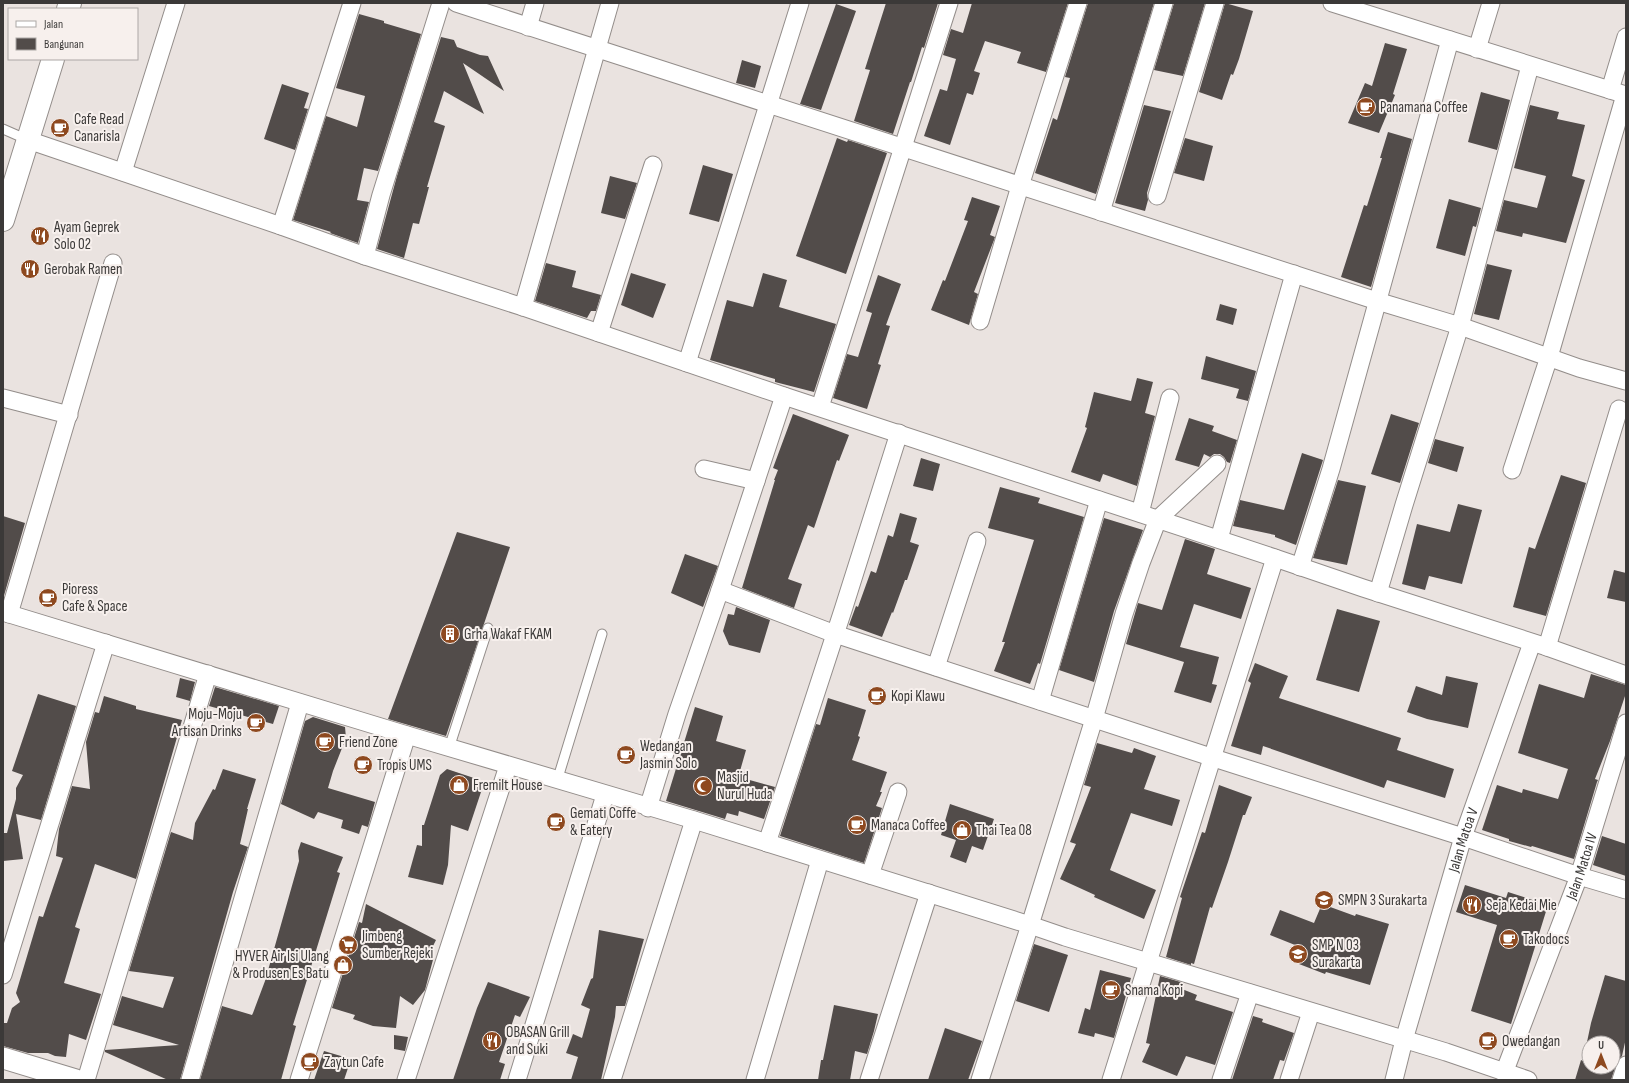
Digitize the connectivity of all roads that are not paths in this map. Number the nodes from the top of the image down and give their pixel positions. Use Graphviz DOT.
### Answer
graph roads {
  1 [pos="176,3"];
  2 [pos="352,3"];
  3 [pos="441,3"];
  4 [pos="456,3"];
  5 [pos="535,3"];
  6 [pos="610,3"];
  7 [pos="800,3"];
  8 [pos="949,3"];
  9 [pos="1078,3"];
  10 [pos="1164,3"];
  11 [pos="1214,3"];
  12 [pos="1332,3"];
  13 [pos="1491,3"];
  14 [pos="528,27"];
  15 [pos="1626,36"];
  16 [pos="1450,40"];
  17 [pos="596,48"];
  18 [pos="1477,49"];
  19 [pos="53,60"];
  20 [pos="1530,66"];
  21 [pos="1620,93"];
  22 [pos="768,104"];
  23 [pos="3,129"];
  24 [pos="28,140"];
  25 [pos="902,147"];
  26 [pos="653,165"];
  27 [pos="123,172"];
  28 [pos="1020,186"];
  29 [pos="1157,196"];
  30 [pos="5,208"];
  31 [pos="1101,212"];
  32 [pos="281,226"];
  33 [pos="365,256"];
  34 [pos="114,263"];
  35 [pos="1294,274"];
  36 [pos="1377,301"];
  37 [pos="524,307"];
  38 [pos="980,321"];
  39 [pos="1460,326"];
  40 [pos="599,333"];
  41 [pos="1549,357"];
  42 [pos="687,363"];
  43 [pos="1626,382"];
  44 [pos="784,396"];
  45 [pos="3,398"];
  46 [pos="1170,398"];
  47 [pos="820,407"];
  48 [pos="1619,409"];
  49 [pos="69,415"];
  50 [pos="899,434"];
  51 [pos="1217,464"];
  52 [pos="704,469"];
  53 [pos="1512,470"];
  54 [pos="756,481"];
  55 [pos="1100,500"];
  56 [pos="1140,513"];
  57 [pos="1158,519"];
  58 [pos="1219,539"];
  59 [pos="977,542"];
  60 [pos="1275,558"];
  61 [pos="1300,567"];
  62 [pos="720,590"];
  63 [pos="1378,593"];
  64 [pos="6,613"];
  65 [pos="488,628"];
  66 [pos="602,634"];
  67 [pos="835,634"];
  68 [pos="106,643"];
  69 [pos="1539,645"];
  70 [pos="936,667"];
  71 [pos="208,674"];
  72 [pos="1626,675"];
  73 [pos="1040,701"];
  74 [pos="300,703"];
  75 [pos="1094,718"];
  76 [pos="1626,723"];
  77 [pos="406,735"];
  78 [pos="449,748"];
  79 [pos="1212,757"];
  80 [pos="508,766"];
  81 [pos="557,780"];
  82 [pos="898,792"];
  83 [pos="605,795"];
  84 [pos="648,808"];
  85 [pos="694,820"];
  86 [pos="1463,837"];
  87 [pos="767,843"];
  88 [pos="820,860"];
  89 [pos="870,875"];
  90 [pos="1579,876"];
  91 [pos="1626,890"];
  92 [pos="929,893"];
  93 [pos="1030,925"];
  94 [pos="1149,962"];
  95 [pos="3,975"];
  96 [pos="1250,993"];
  97 [pos="1311,1012"];
  98 [pos="1404,1040"];
  99 [pos="3,1058"];
  100 [pos="1626,1065"];
  101 [pos="1504,1073"];
  102 [pos="76,1080"];
  103 [pos="86,1080"];
  104 [pos="190,1080"];
  105 [pos="299,1080"];
  106 [pos="406,1080"];
  107 [pos="517,1080"];
  108 [pos="612,1080"];
  109 [pos="755,1080"];
  110 [pos="869,1080"];
  111 [pos="980,1080"];
  112 [pos="1111,1080"];
  113 [pos="1221,1080"];
  114 [pos="1289,1080"];
  115 [pos="1394,1080"];
  116 [pos="1528,1080"];
  117 [pos="1621,1080"];
  1 -- 27 [label="street"];
  2 -- 32 [label="street"];
  3 -- 33 [label="street"];
  4 -- 14 [label="street"];
  5 -- 14 [label="street"];
  6 -- 17 [label="street"];
  7 -- 22 [label="street"];
  8 -- 25 [label="street"];
  9 -- 28 [label="street"];
  10 -- 31 [label="street"];
  11 -- 29 [label="street"];
  12 -- 16 [label="street"];
  13 -- 18 [label="street"];
  14 -- 17 [label="street"];
  15 -- 21 [label="street"];
  16 -- 18 [label="street"];
  16 -- 36 [label="street"];
  17 -- 22 [label="street"];
  17 -- 37 [label="street"];
  18 -- 20 [label="street"];
  19 -- 24 [label="main road"];
  20 -- 21 [label="street"];
  20 -- 39 [label="street"];
  21 -- 41 [label="street"];
  22 -- 25 [label="street"];
  22 -- 42 [label="street"];
  23 -- 24 [label="lane"];
  24 -- 27 [label="street"];
  24 -- 30 [label="main road"];
  25 -- 28 [label="street"];
  25 -- 47 [label="street"];
  26 -- 40 [label="street"];
  27 -- 32 [label="street"];
  28 -- 31 [label="street"];
  28 -- 38 [label="street"];
  31 -- 35 [label="street"];
  32 -- 33 [label="street"];
  33 -- 37 [label="street"];
  34 -- 49 [label="street"];
  35 -- 36 [label="street"];
  35 -- 58 [label="street"];
  36 -- 39 [label="street"];
  36 -- 61 [label="street"];
  37 -- 40 [label="street"];
  39 -- 41 [label="street"];
  39 -- 63 [label="street"];
  40 -- 42 [label="street"];
  41 -- 43 [label="street"];
  41 -- 53 [label="street"];
  42 -- 44 [label="street"];
  44 -- 47 [label="street"];
  44 -- 54 [label="street"];
  45 -- 49 [label="street"];
  46 -- 56 [label="street"];
  47 -- 50 [label="street"];
  48 -- 69 [label="street, Jalan Matoa V"];
  49 -- 64 [label="street"];
  50 -- 55 [label="street"];
  50 -- 67 [label="street"];
  51 -- 57 [label="street"];
  52 -- 54 [label="street"];
  54 -- 62 [label="street"];
  55 -- 56 [label="street"];
  55 -- 73 [label="street"];
  56 -- 57 [label="street"];
  57 -- 58 [label="street"];
  57 -- 75 [label="street"];
  58 -- 60 [label="street"];
  59 -- 70 [label="street"];
  60 -- 61 [label="street"];
  60 -- 79 [label="street"];
  61 -- 63 [label="street"];
  62 -- 67 [label="street"];
  62 -- 84 [label="street"];
  63 -- 69 [label="street"];
  64 -- 68 [label="street"];
  65 -- 78 [label="lane"];
  66 -- 81 [label="lane"];
  67 -- 70 [label="street"];
  67 -- 87 [label="street"];
  68 -- 71 [label="street"];
  68 -- 95 [label="street"];
  69 -- 72 [label="street"];
  69 -- 86 [label="street, Jalan Matoa V"];
  70 -- 73 [label="street"];
  71 -- 74 [label="street"];
  71 -- 103 [label="street"];
  73 -- 75 [label="street"];
  74 -- 77 [label="street"];
  74 -- 104 [label="street"];
  75 -- 79 [label="street"];
  75 -- 93 [label="street"];
  76 -- 90 [label="street, Jalan Matoa IV"];
  77 -- 78 [label="street"];
  77 -- 105 [label="street"];
  78 -- 80 [label="street"];
  79 -- 86 [label="street"];
  79 -- 94 [label="street"];
  80 -- 81 [label="street"];
  80 -- 106 [label="street"];
  81 -- 83 [label="street"];
  82 -- 89 [label="street"];
  83 -- 84 [label="street"];
  83 -- 107 [label="street"];
  84 -- 85 [label="street"];
  85 -- 87 [label="street"];
  85 -- 108 [label="street"];
  86 -- 90 [label="street"];
  86 -- 98 [label="street, Jalan Matoa V"];
  87 -- 88 [label="street"];
  88 -- 89 [label="street"];
  88 -- 109 [label="street"];
  89 -- 92 [label="street"];
  90 -- 91 [label="street"];
  90 -- 101 [label="street, Jalan Matoa IV"];
  92 -- 93 [label="street"];
  92 -- 110 [label="street"];
  93 -- 94 [label="street"];
  93 -- 111 [label="street"];
  94 -- 96 [label="street"];
  94 -- 112 [label="street"];
  96 -- 97 [label="street"];
  96 -- 113 [label="street"];
  97 -- 98 [label="street"];
  97 -- 114 [label="street"];
  98 -- 101 [label="street"];
  98 -- 115 [label="street, Jalan Matoa V"];
  99 -- 102 [label="street"];
  100 -- 117 [label="street"];
  101 -- 116 [label="street"];
}
